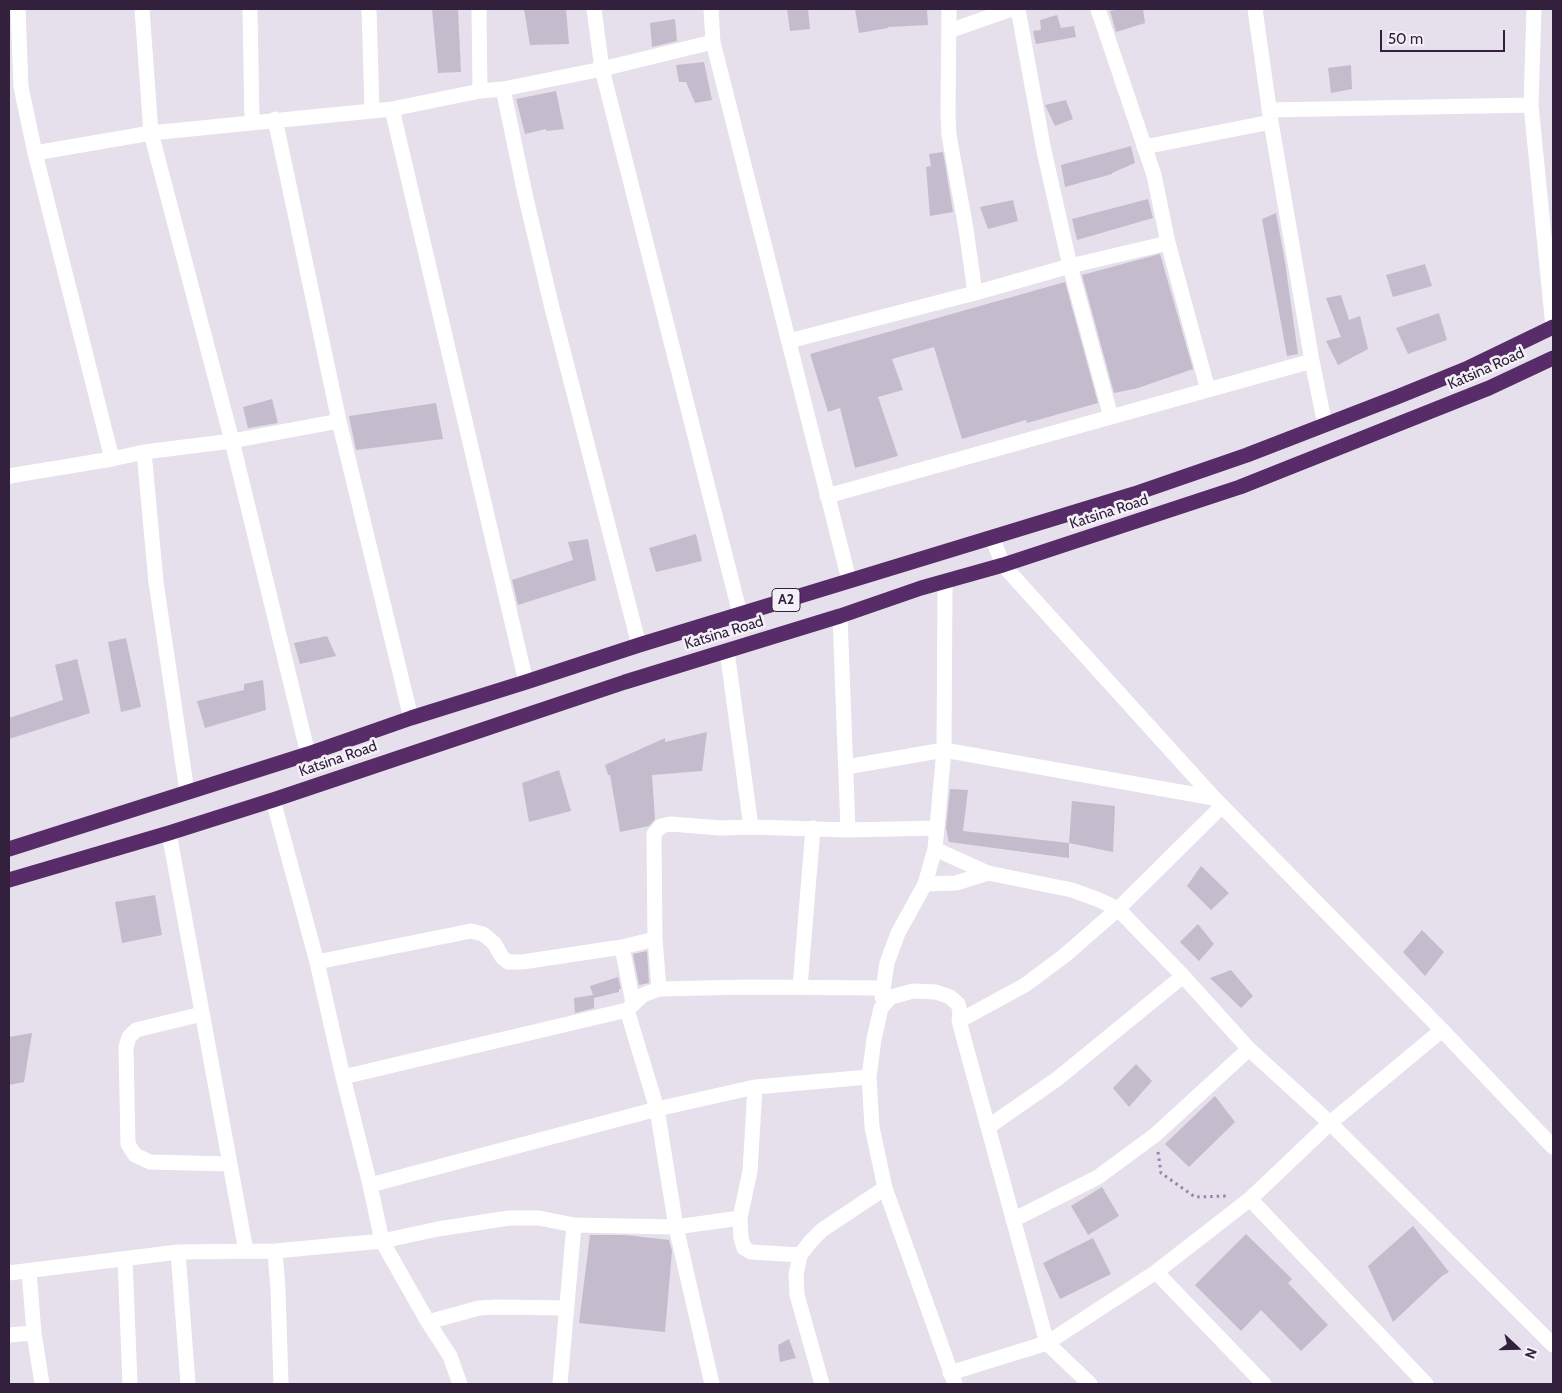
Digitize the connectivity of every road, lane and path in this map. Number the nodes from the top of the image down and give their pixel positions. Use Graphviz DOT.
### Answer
graph roads {
  1 [pos="18,9"];
  2 [pos="142,9"];
  3 [pos="250,9"];
  4 [pos="369,9"];
  5 [pos="479,9"];
  6 [pos="594,9"];
  7 [pos="710,9"];
  8 [pos="950,9"];
  9 [pos="1012,9"];
  10 [pos="1018,9"];
  11 [pos="1098,9"];
  12 [pos="1255,9"];
  13 [pos="1534,9"];
  14 [pos="949,31"];
  15 [pos="713,42"];
  16 [pos="602,69"];
  17 [pos="15,88"];
  18 [pos="503,88"];
  19 [pos="480,91"];
  20 [pos="1531,105"];
  21 [pos="392,109"];
  22 [pos="372,110"];
  23 [pos="1270,116"];
  24 [pos="275,120"];
  25 [pos="252,122"];
  26 [pos="151,133"];
  27 [pos="1144,147"];
  28 [pos="35,154"];
  29 [pos="1168,243"];
  30 [pos="1070,266"];
  31 [pos="975,293"];
  32 [pos="1553,327"];
  33 [pos="788,341"];
  34 [pos="1553,358"];
  35 [pos="1312,362"];
  36 [pos="1208,390"];
  37 [pos="1110,417"];
  38 [pos="339,421"];
  39 [pos="1325,425"];
  40 [pos="232,441"];
  41 [pos="144,452"];
  42 [pos="112,459"];
  43 [pos="9,476"];
  44 [pos="828,496"];
  45 [pos="992,537"];
  46 [pos="1003,565"];
  47 [pos="848,580"];
  48 [pos="945,582"];
  49 [pos="740,614"];
  50 [pos="840,616"];
  51 [pos="638,644"];
  52 [pos="727,651"];
  53 [pos="526,682"];
  54 [pos="411,718"];
  55 [pos="944,750"];
  56 [pos="308,754"];
  57 [pos="846,767"];
  58 [pos="186,792"];
  59 [pos="273,800"];
  60 [pos="1218,802"];
  61 [pos="751,827"];
  62 [pos="813,828"];
  63 [pos="936,828"];
  64 [pos="848,830"];
  65 [pos="169,833"];
  66 [pos="9,849"];
  67 [pos="935,849"];
  68 [pos="988,873"];
  69 [pos="9,880"];
  70 [pos="925,884"];
  71 [pos="1118,909"];
  72 [pos="655,939"];
  73 [pos="622,947"];
  74 [pos="318,962"];
  75 [pos="1183,976"];
  76 [pos="800,987"];
  77 [pos="882,988"];
  78 [pos="659,989"];
  79 [pos="630,1006"];
  80 [pos="881,1008"];
  81 [pos="202,1014"];
  82 [pos="959,1022"];
  83 [pos="1442,1030"];
  84 [pos="1249,1049"];
  85 [pos="343,1076"];
  86 [pos="869,1077"];
  87 [pos="755,1087"];
  88 [pos="657,1110"];
  89 [pos="1330,1123"];
  90 [pos="988,1127"];
  91 [pos="1155,1135"];
  92 [pos="1551,1140"];
  93 [pos="230,1164"];
  94 [pos="370,1185"];
  95 [pos="885,1188"];
  96 [pos="1234,1196"];
  97 [pos="1250,1199"];
  98 [pos="740,1218"];
  99 [pos="1013,1220"];
  100 [pos="574,1225"];
  101 [pos="676,1227"];
  102 [pos="382,1241"];
  103 [pos="246,1251"];
  104 [pos="275,1251"];
  105 [pos="178,1252"];
  106 [pos="800,1256"];
  107 [pos="125,1259"];
  108 [pos="28,1271"];
  109 [pos="1156,1272"];
  110 [pos="9,1273"];
  111 [pos="566,1308"];
  112 [pos="428,1322"];
  113 [pos="34,1333"];
  114 [pos="9,1335"];
  115 [pos="1047,1343"];
  116 [pos="1553,1346"];
  117 [pos="1074,1377"];
  118 [pos="952,1379"];
  119 [pos="1258,1382"];
  120 [pos="42,1384"];
  121 [pos="130,1384"];
  122 [pos="188,1384"];
  123 [pos="281,1384"];
  124 [pos="460,1384"];
  125 [pos="560,1384"];
  126 [pos="712,1384"];
  127 [pos="822,1384"];
  128 [pos="1090,1384"];
  129 [pos="1426,1384"];
  1 -- 17 [label="street"];
  2 -- 26 [label="street"];
  3 -- 25 [label="street"];
  4 -- 22 [label="street"];
  5 -- 19 [label="street"];
  6 -- 16 [label="street"];
  7 -- 15 [label="street"];
  8 -- 14 [label="street"];
  9 -- 14 [label="street"];
  10 -- 30 [label="street"];
  11 -- 27 [label="street"];
  12 -- 23 [label="street"];
  13 -- 20 [label="street"];
  14 -- 31 [label="street"];
  15 -- 16 [label="street"];
  15 -- 33 [label="street"];
  16 -- 18 [label="street"];
  16 -- 49 [label="street"];
  17 -- 28 [label="street"];
  18 -- 19 [label="street"];
  18 -- 51 [label="street"];
  19 -- 21 [label="street"];
  20 -- 23 [label="street"];
  20 -- 32 [label="street"];
  21 -- 22 [label="street"];
  21 -- 53 [label="street"];
  22 -- 24 [label="street"];
  23 -- 27 [label="street"];
  23 -- 35 [label="street"];
  24 -- 25 [label="street"];
  24 -- 38 [label="street"];
  25 -- 26 [label="street"];
  26 -- 28 [label="street"];
  26 -- 40 [label="street"];
  27 -- 29 [label="street"];
  28 -- 42 [label="street"];
  29 -- 30 [label="street"];
  29 -- 36 [label="street"];
  30 -- 31 [label="street"];
  30 -- 37 [label="street"];
  31 -- 33 [label="street"];
  32 -- 39 [label="highway, A2"];
  33 -- 44 [label="street"];
  34 -- 46 [label="highway, Katsina Road / A2"];
  35 -- 36 [label="street"];
  35 -- 39 [label="street"];
  36 -- 37 [label="street"];
  37 -- 44 [label="street"];
  38 -- 40 [label="street"];
  38 -- 54 [label="street"];
  39 -- 45 [label="highway, A2"];
  40 -- 41 [label="street"];
  40 -- 56 [label="street"];
  41 -- 42 [label="street"];
  41 -- 58 [label="street"];
  42 -- 43 [label="street"];
  44 -- 47 [label="street"];
  45 -- 46 [label="street"];
  45 -- 47 [label="highway, A2"];
  46 -- 48 [label="highway, Katsina Road / A2"];
  46 -- 60 [label="street"];
  47 -- 49 [label="highway, A2"];
  48 -- 50 [label="highway, Katsina Road / A2"];
  48 -- 55 [label="street"];
  49 -- 51 [label="highway, A2"];
  50 -- 52 [label="highway, Katsina Road / A2"];
  50 -- 57 [label="street"];
  51 -- 53 [label="highway, A2"];
  52 -- 59 [label="highway, Katsina Road / A2"];
  52 -- 61 [label="street"];
  53 -- 54 [label="highway, A2"];
  54 -- 56 [label="highway, A2"];
  55 -- 57 [label="street"];
  55 -- 60 [label="street"];
  55 -- 63 [label="street"];
  56 -- 58 [label="highway, A2"];
  57 -- 64 [label="street"];
  58 -- 66 [label="highway, A2"];
  59 -- 65 [label="highway, Katsina Road / A2"];
  59 -- 74 [label="street"];
  60 -- 71 [label="street"];
  60 -- 83 [label="street"];
  61 -- 62 [label="street"];
  61 -- 72 [label="street"];
  62 -- 64 [label="street"];
  62 -- 76 [label="street"];
  63 -- 64 [label="street"];
  63 -- 67 [label="street"];
  65 -- 69 [label="highway, Katsina Road / A2"];
  65 -- 81 [label="street"];
  67 -- 68 [label="street"];
  67 -- 70 [label="street"];
  68 -- 70 [label="street"];
  68 -- 71 [label="street"];
  70 -- 77 [label="street"];
  71 -- 75 [label="street"];
  71 -- 82 [label="street"];
  72 -- 73 [label="street"];
  72 -- 78 [label="street"];
  73 -- 74 [label="street"];
  73 -- 79 [label="street"];
  74 -- 85 [label="street"];
  75 -- 84 [label="street"];
  75 -- 90 [label="street"];
  76 -- 77 [label="street"];
  76 -- 78 [label="street"];
  77 -- 80 [label="street"];
  78 -- 79 [label="street"];
  79 -- 85 [label="street"];
  79 -- 88 [label="street"];
  80 -- 82 [label="street"];
  80 -- 86 [label="street"];
  81 -- 93 [label="street"];
  81 -- 93 [label="street"];
  82 -- 90 [label="street"];
  83 -- 89 [label="street"];
  83 -- 92 [label="street"];
  84 -- 89 [label="street"];
  84 -- 91 [label="street"];
  85 -- 94 [label="street"];
  86 -- 87 [label="street"];
  86 -- 95 [label="street"];
  87 -- 88 [label="street"];
  87 -- 98 [label="street"];
  88 -- 94 [label="street"];
  88 -- 101 [label="street"];
  89 -- 97 [label="street"];
  89 -- 116 [label="street"];
  90 -- 99 [label="street"];
  91 -- 96 [label="path"];
  91 -- 99 [label="street"];
  93 -- 103 [label="street"];
  94 -- 102 [label="street"];
  95 -- 106 [label="street"];
  95 -- 118 [label="street"];
  97 -- 109 [label="street"];
  97 -- 129 [label="street"];
  98 -- 101 [label="street"];
  98 -- 106 [label="street"];
  99 -- 115 [label="street"];
  100 -- 101 [label="street"];
  100 -- 102 [label="street"];
  100 -- 111 [label="street"];
  101 -- 126 [label="street"];
  102 -- 104 [label="street"];
  102 -- 112 [label="street"];
  103 -- 104 [label="street"];
  103 -- 105 [label="street"];
  104 -- 123 [label="street"];
  105 -- 107 [label="street"];
  105 -- 122 [label="street"];
  106 -- 127 [label="street"];
  107 -- 108 [label="street"];
  107 -- 121 [label="street"];
  108 -- 110 [label="street"];
  108 -- 113 [label="street"];
  109 -- 115 [label="street"];
  109 -- 119 [label="street"];
  111 -- 112 [label="street"];
  111 -- 125 [label="street"];
  112 -- 124 [label="street"];
  113 -- 114 [label="street"];
  113 -- 120 [label="street"];
  115 -- 117 [label="street"];
  115 -- 118 [label="street"];
  117 -- 128 [label="street"];
}
